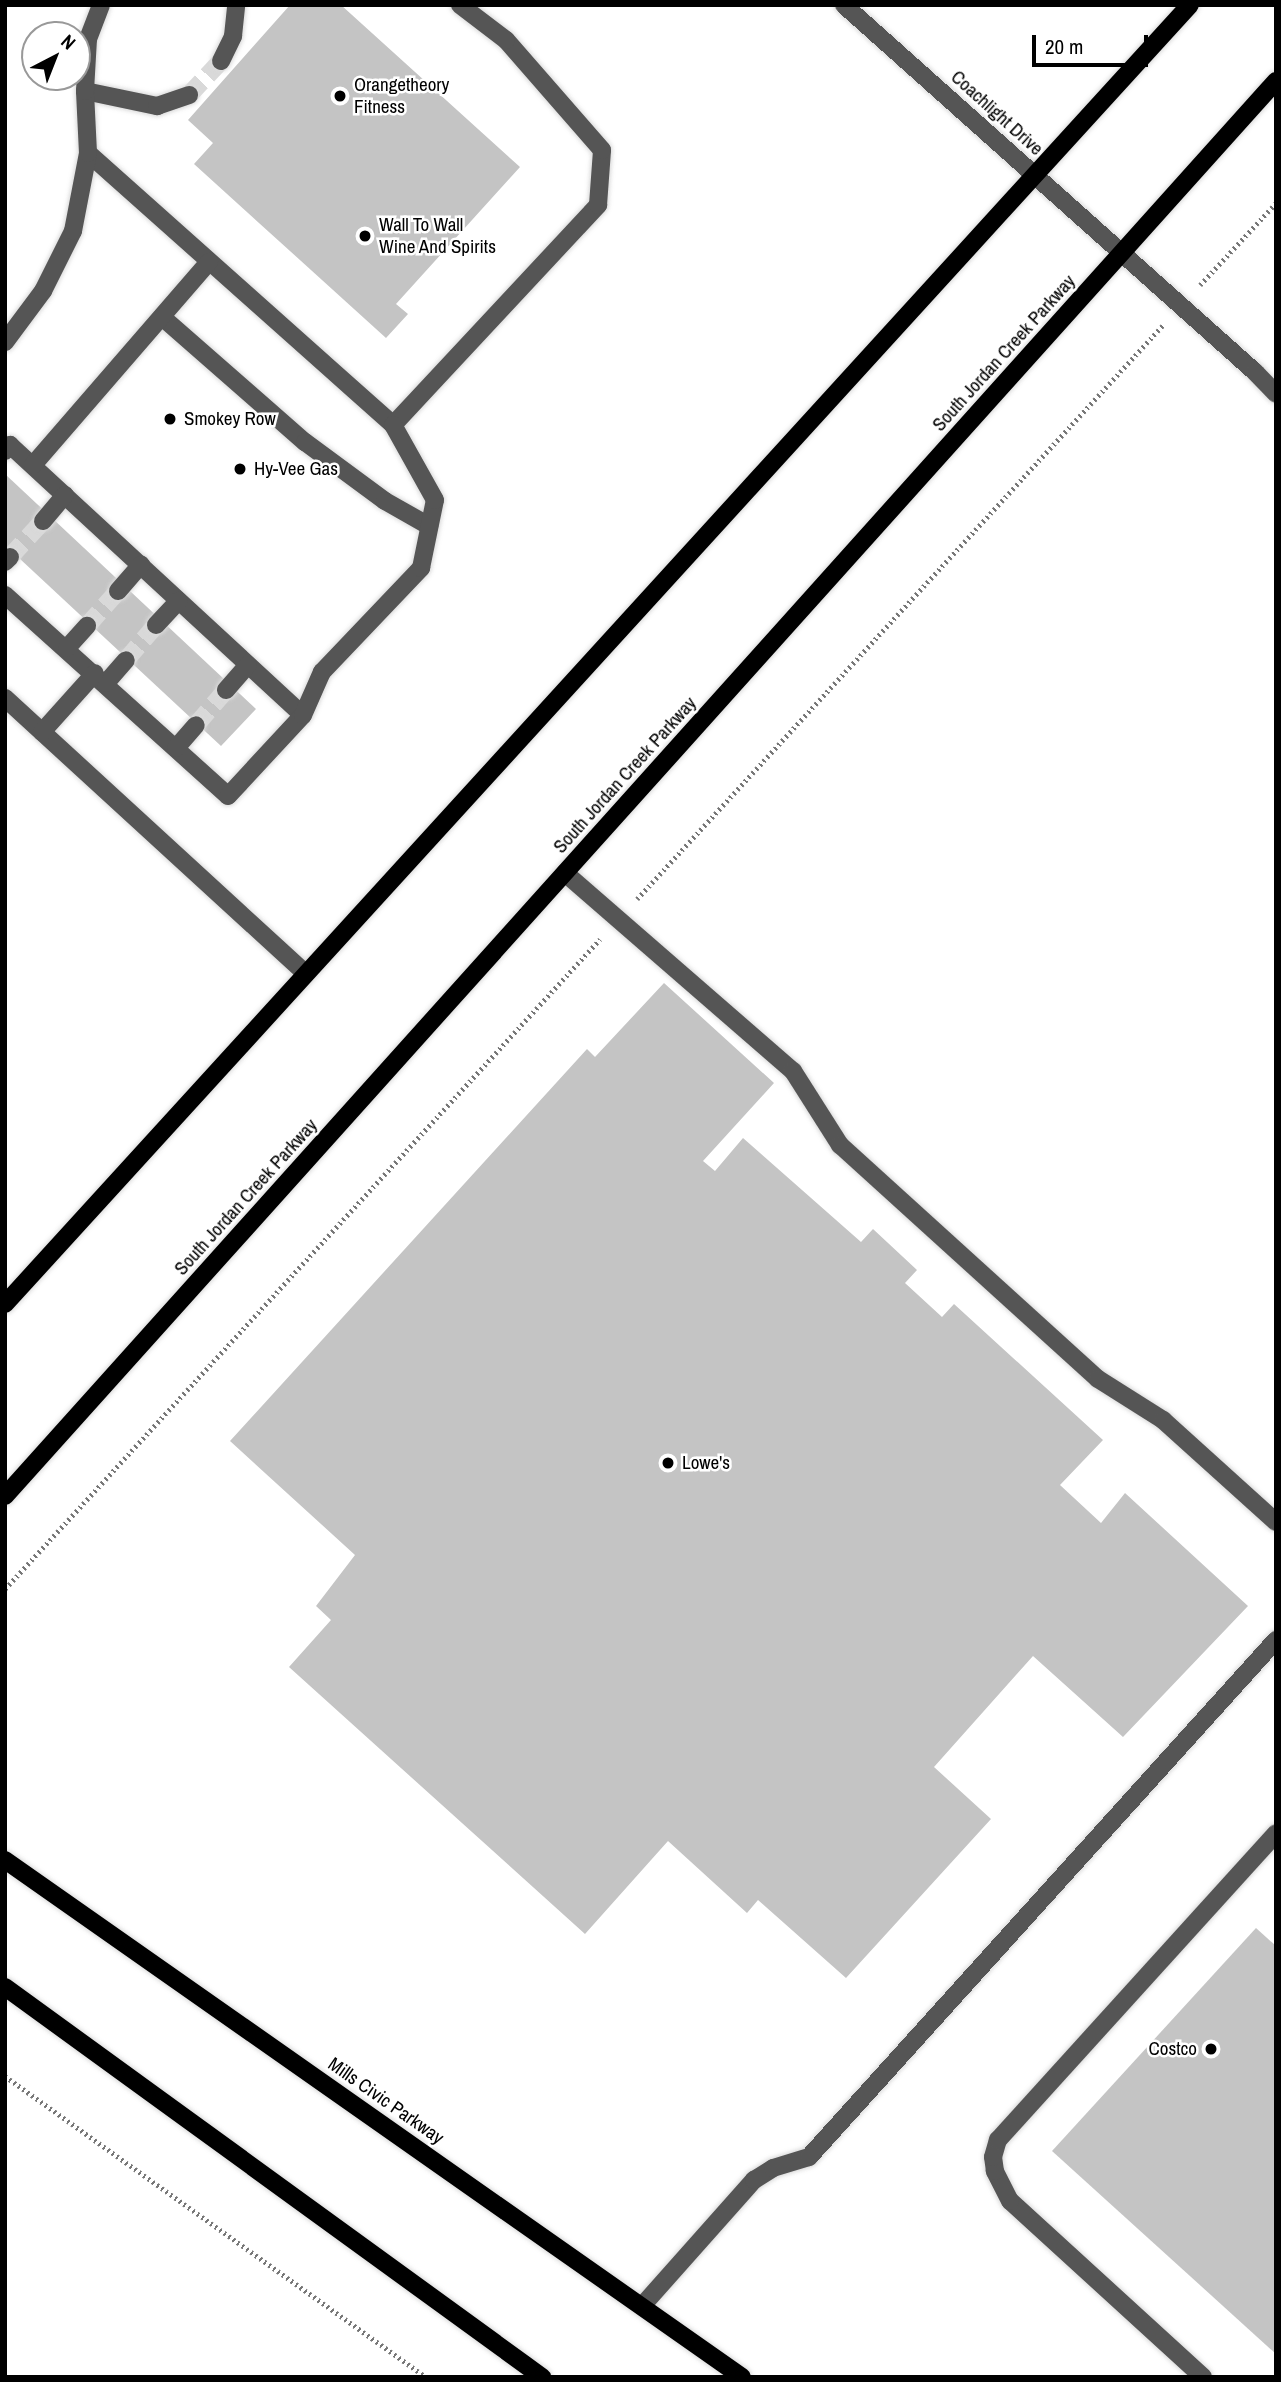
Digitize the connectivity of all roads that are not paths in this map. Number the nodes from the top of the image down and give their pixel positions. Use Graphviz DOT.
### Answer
graph roads {
  1 [pos="101,5"];
  2 [pos="236,5"];
  3 [pos="460,5"];
  4 [pos="844,5"];
  5 [pos="1190,5"];
  6 [pos="91,31"];
  7 [pos="221,61"];
  8 [pos="1276,81"];
  9 [pos="85,91"];
  10 [pos="189,95"];
  11 [pos="88,153"];
  12 [pos="1034,174"];
  13 [pos="1120,255"];
  14 [pos="209,262"];
  15 [pos="162,317"];
  16 [pos="5,342"];
  17 [pos="1276,394"];
  18 [pos="393,425"];
  19 [pos="7,446"];
  20 [pos="33,466"];
  21 [pos="65,495"];
  22 [pos="43,521"];
  23 [pos="429,526"];
  24 [pos="141,565"];
  25 [pos="118,591"];
  26 [pos="5,595"];
  27 [pos="178,601"];
  28 [pos="156,625"];
  29 [pos="87,626"];
  30 [pos="67,648"];
  31 [pos="126,660"];
  32 [pos="248,665"];
  33 [pos="100,678"];
  34 [pos="226,690"];
  35 [pos="5,698"];
  36 [pos="303,715"];
  37 [pos="196,725"];
  38 [pos="42,732"];
  39 [pos="176,748"];
  40 [pos="565,873"];
  41 [pos="306,974"];
  42 [pos="5,1304"];
  43 [pos="5,1496"];
  44 [pos="1276,1522"];
  45 [pos="1276,1640"];
  46 [pos="1276,1833"];
  47 [pos="5,1860"];
  48 [pos="5,1987"];
  49 [pos="642,2306"];
  50 [pos="542,2377"];
  51 [pos="742,2377"];
  52 [pos="1203,2377"];
  1 -- 6 [label="street"];
  2 -- 7 [label="street"];
  3 -- 18 [label="street"];
  4 -- 12 [label="street, Coachlight Drive"];
  5 -- 12 [label="main road"];
  8 -- 13 [label="main road, South Jordan Creek Parkway"];
  9 -- 10 [label="street"];
  9 -- 11 [label="street"];
  11 -- 14 [label="street"];
  11 -- 16 [label="street"];
  12 -- 13 [label="street, Coachlight Drive"];
  12 -- 41 [label="main road"];
  13 -- 17 [label="street, Coachlight Drive"];
  13 -- 40 [label="main road, South Jordan Creek Parkway"];
  14 -- 15 [label="street"];
  14 -- 18 [label="street"];
  15 -- 20 [label="street"];
  15 -- 23 [label="street"];
  18 -- 23 [label="street"];
  19 -- 20 [label="street"];
  20 -- 21 [label="street"];
  21 -- 22 [label="street"];
  21 -- 24 [label="street"];
  23 -- 36 [label="street"];
  24 -- 25 [label="street"];
  24 -- 27 [label="street"];
  26 -- 30 [label="street"];
  27 -- 28 [label="street"];
  27 -- 32 [label="street"];
  29 -- 30 [label="street"];
  30 -- 33 [label="street"];
  31 -- 33 [label="street"];
  32 -- 34 [label="street"];
  32 -- 36 [label="street"];
  33 -- 38 [label="street"];
  33 -- 39 [label="street"];
  35 -- 38 [label="street"];
  36 -- 39 [label="street"];
  37 -- 39 [label="street"];
  38 -- 41 [label="street"];
  40 -- 43 [label="main road, South Jordan Creek Parkway"];
  40 -- 44 [label="street"];
  41 -- 42 [label="main road"];
  45 -- 49 [label="street"];
  46 -- 52 [label="street"];
  47 -- 49 [label="main road, Mills Civic Parkway"];
  48 -- 50 [label="main road"];
  49 -- 51 [label="main road, Mills Civic Parkway"];
}
